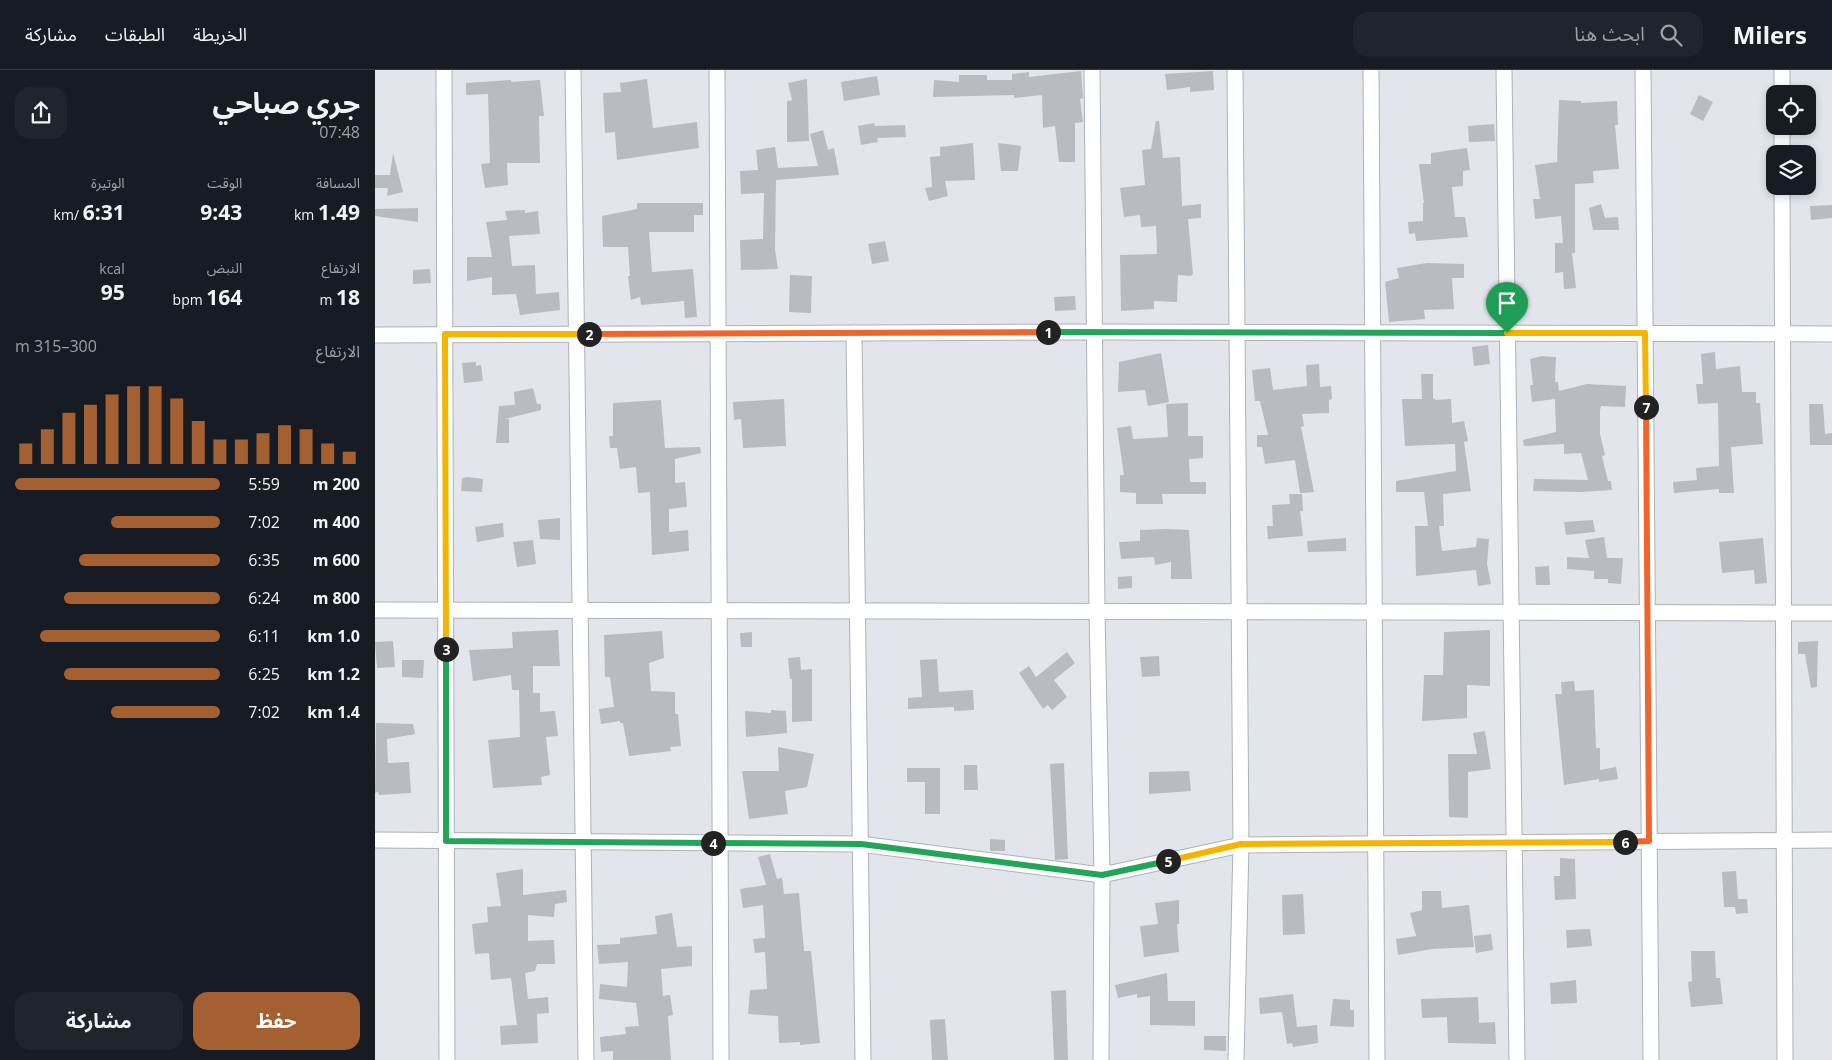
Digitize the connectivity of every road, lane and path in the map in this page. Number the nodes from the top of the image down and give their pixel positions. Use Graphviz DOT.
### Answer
graph roads {
  1 [pos="444,70"];
  2 [pos="573,70"];
  3 [pos="717,70"];
  4 [pos="1093,70"];
  5 [pos="1235,70"];
  6 [pos="1371,70"];
  7 [pos="1503,70"];
  8 [pos="1643,70"];
  9 [pos="1782,70"];
  10 [pos="1782,85"];
  11 [pos="1782,195"];
  12 [pos="1095,332"];
  13 [pos="1237,332"];
  14 [pos="718,333"];
  15 [pos="854,333"];
  16 [pos="1373,333"];
  17 [pos="1507,333"];
  18 [pos="1645,333"];
  19 [pos="375,334"];
  20 [pos="445,334"];
  21 [pos="577,334"];
  22 [pos="1783,334"];
  23 [pos="1832,334"];
  24 [pos="375,610"];
  25 [pos="445,610"];
  26 [pos="580,610"];
  27 [pos="719,610"];
  28 [pos="857,610"];
  29 [pos="1097,610"];
  30 [pos="1239,611"];
  31 [pos="1374,611"];
  32 [pos="1511,612"];
  33 [pos="1647,613"];
  34 [pos="1783,613"];
  35 [pos="1832,613"];
  36 [pos="375,840"];
  37 [pos="1784,840"];
  38 [pos="1832,840"];
  39 [pos="446,841"];
  40 [pos="1649,841"];
  41 [pos="584,842"];
  42 [pos="1514,842"];
  43 [pos="721,843"];
  44 [pos="1376,843"];
  45 [pos="861,844"];
  46 [pos="1241,844"];
  47 [pos="1102,875"];
  48 [pos="447,1060"];
  49 [pos="587,1060"];
  50 [pos="721,1060"];
  51 [pos="863,1060"];
  52 [pos="1101,1060"];
  53 [pos="1236,1060"];
  54 [pos="1377,1060"];
  55 [pos="1517,1060"];
  56 [pos="1651,1060"];
  57 [pos="1785,1060"];
  1 -- 20 [label="street"];
  2 -- 21 [label="street"];
  3 -- 14 [label="street"];
  4 -- 12 [label="street"];
  5 -- 13 [label="street"];
  6 -- 16 [label="street"];
  7 -- 17 [label="street"];
  8 -- 18 [label="street"];
  9 -- 10 [label="street"];
  11 -- 22 [label="street"];
  12 -- 13 [label="street"];
  12 -- 15 [label="street"];
  12 -- 29 [label="street"];
  13 -- 16 [label="street"];
  13 -- 30 [label="street"];
  14 -- 15 [label="street"];
  14 -- 21 [label="street"];
  14 -- 27 [label="street"];
  15 -- 28 [label="street"];
  16 -- 17 [label="street"];
  16 -- 31 [label="street"];
  17 -- 18 [label="street"];
  17 -- 32 [label="street"];
  18 -- 22 [label="street"];
  18 -- 33 [label="street"];
  19 -- 20 [label="street"];
  20 -- 21 [label="street"];
  20 -- 25 [label="street"];
  21 -- 26 [label="street"];
  22 -- 23 [label="street"];
  22 -- 34 [label="street"];
  24 -- 25 [label="street"];
  25 -- 26 [label="street"];
  25 -- 39 [label="street"];
  26 -- 27 [label="street"];
  26 -- 41 [label="street"];
  27 -- 28 [label="street"];
  27 -- 43 [label="street"];
  28 -- 29 [label="street"];
  28 -- 45 [label="street"];
  29 -- 30 [label="street"];
  29 -- 47 [label="street"];
  30 -- 31 [label="street"];
  30 -- 46 [label="street"];
  31 -- 32 [label="street"];
  31 -- 44 [label="street"];
  32 -- 33 [label="street"];
  32 -- 42 [label="street"];
  33 -- 34 [label="street"];
  33 -- 40 [label="street"];
  34 -- 35 [label="street"];
  34 -- 37 [label="street"];
  36 -- 39 [label="street"];
  37 -- 38 [label="street"];
  37 -- 40 [label="street"];
  37 -- 57 [label="street"];
  39 -- 41 [label="street"];
  39 -- 48 [label="street"];
  40 -- 42 [label="street"];
  40 -- 56 [label="street"];
  41 -- 43 [label="street"];
  41 -- 49 [label="street"];
  42 -- 44 [label="street"];
  42 -- 55 [label="street"];
  43 -- 45 [label="street"];
  43 -- 50 [label="street"];
  44 -- 46 [label="street"];
  44 -- 54 [label="street"];
  45 -- 47 [label="street"];
  45 -- 51 [label="street"];
  46 -- 47 [label="street"];
  46 -- 53 [label="street"];
  47 -- 52 [label="street"];
}
